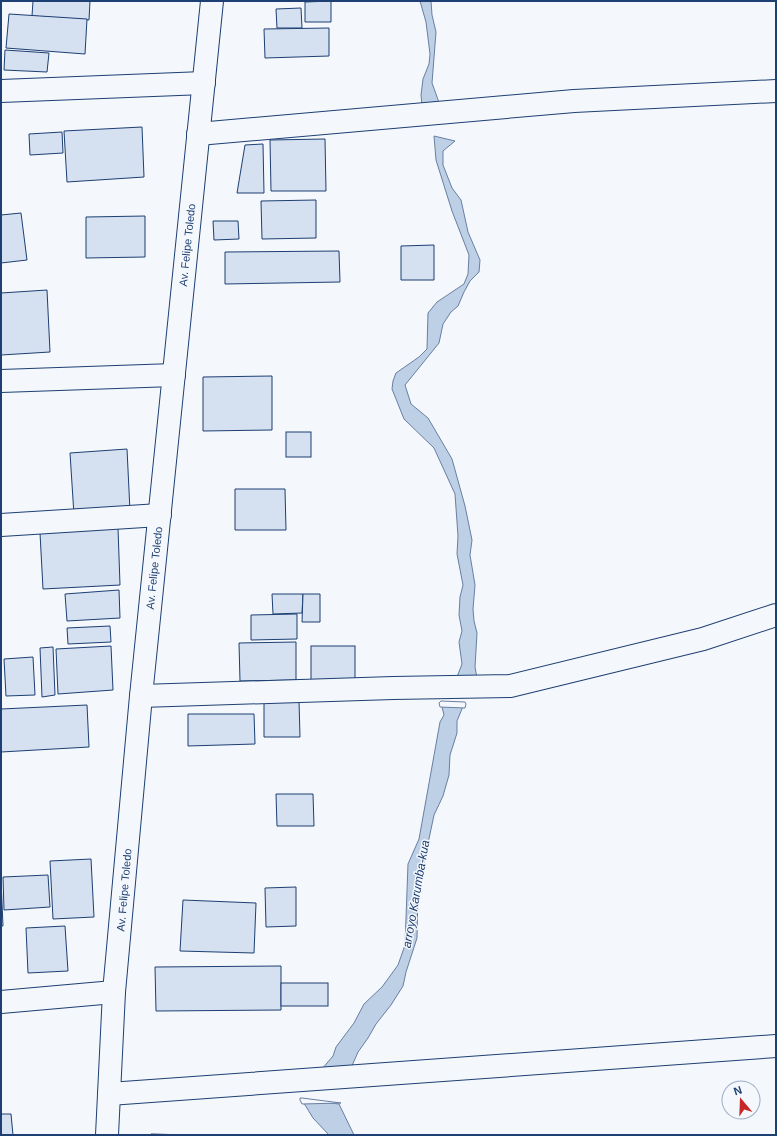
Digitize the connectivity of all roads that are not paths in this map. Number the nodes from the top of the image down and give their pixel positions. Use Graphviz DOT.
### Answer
graph roads {
  1 [pos="212,1"];
  2 [pos="204,82"];
  3 [pos="1,91"];
  4 [pos="776,91"];
  5 [pos="198,134"];
  6 [pos="174,375"];
  7 [pos="1,381"];
  8 [pos="160,515"];
  9 [pos="1,525"];
  10 [pos="776,615"];
  11 [pos="141,696"];
  12 [pos="114,992"];
  13 [pos="1,1002"];
  14 [pos="776,1046"];
  15 [pos="109,1094"];
  16 [pos="107,1135"];
  1 -- 2 [label="street, Av. Felipe Toledo"];
  2 -- 3 [label="street"];
  2 -- 5 [label="street, Av. Felipe Toledo"];
  4 -- 5 [label="street"];
  5 -- 6 [label="street, Av. Felipe Toledo"];
  6 -- 7 [label="street"];
  6 -- 8 [label="street, Av. Felipe Toledo"];
  8 -- 9 [label="street"];
  8 -- 11 [label="street, Av. Felipe Toledo"];
  10 -- 11 [label="street"];
  11 -- 12 [label="street, Av. Felipe Toledo"];
  12 -- 13 [label="street"];
  12 -- 15 [label="street, Av. Felipe Toledo"];
  14 -- 15 [label="street"];
  15 -- 16 [label="street, Av. Felipe Toledo"];
}
